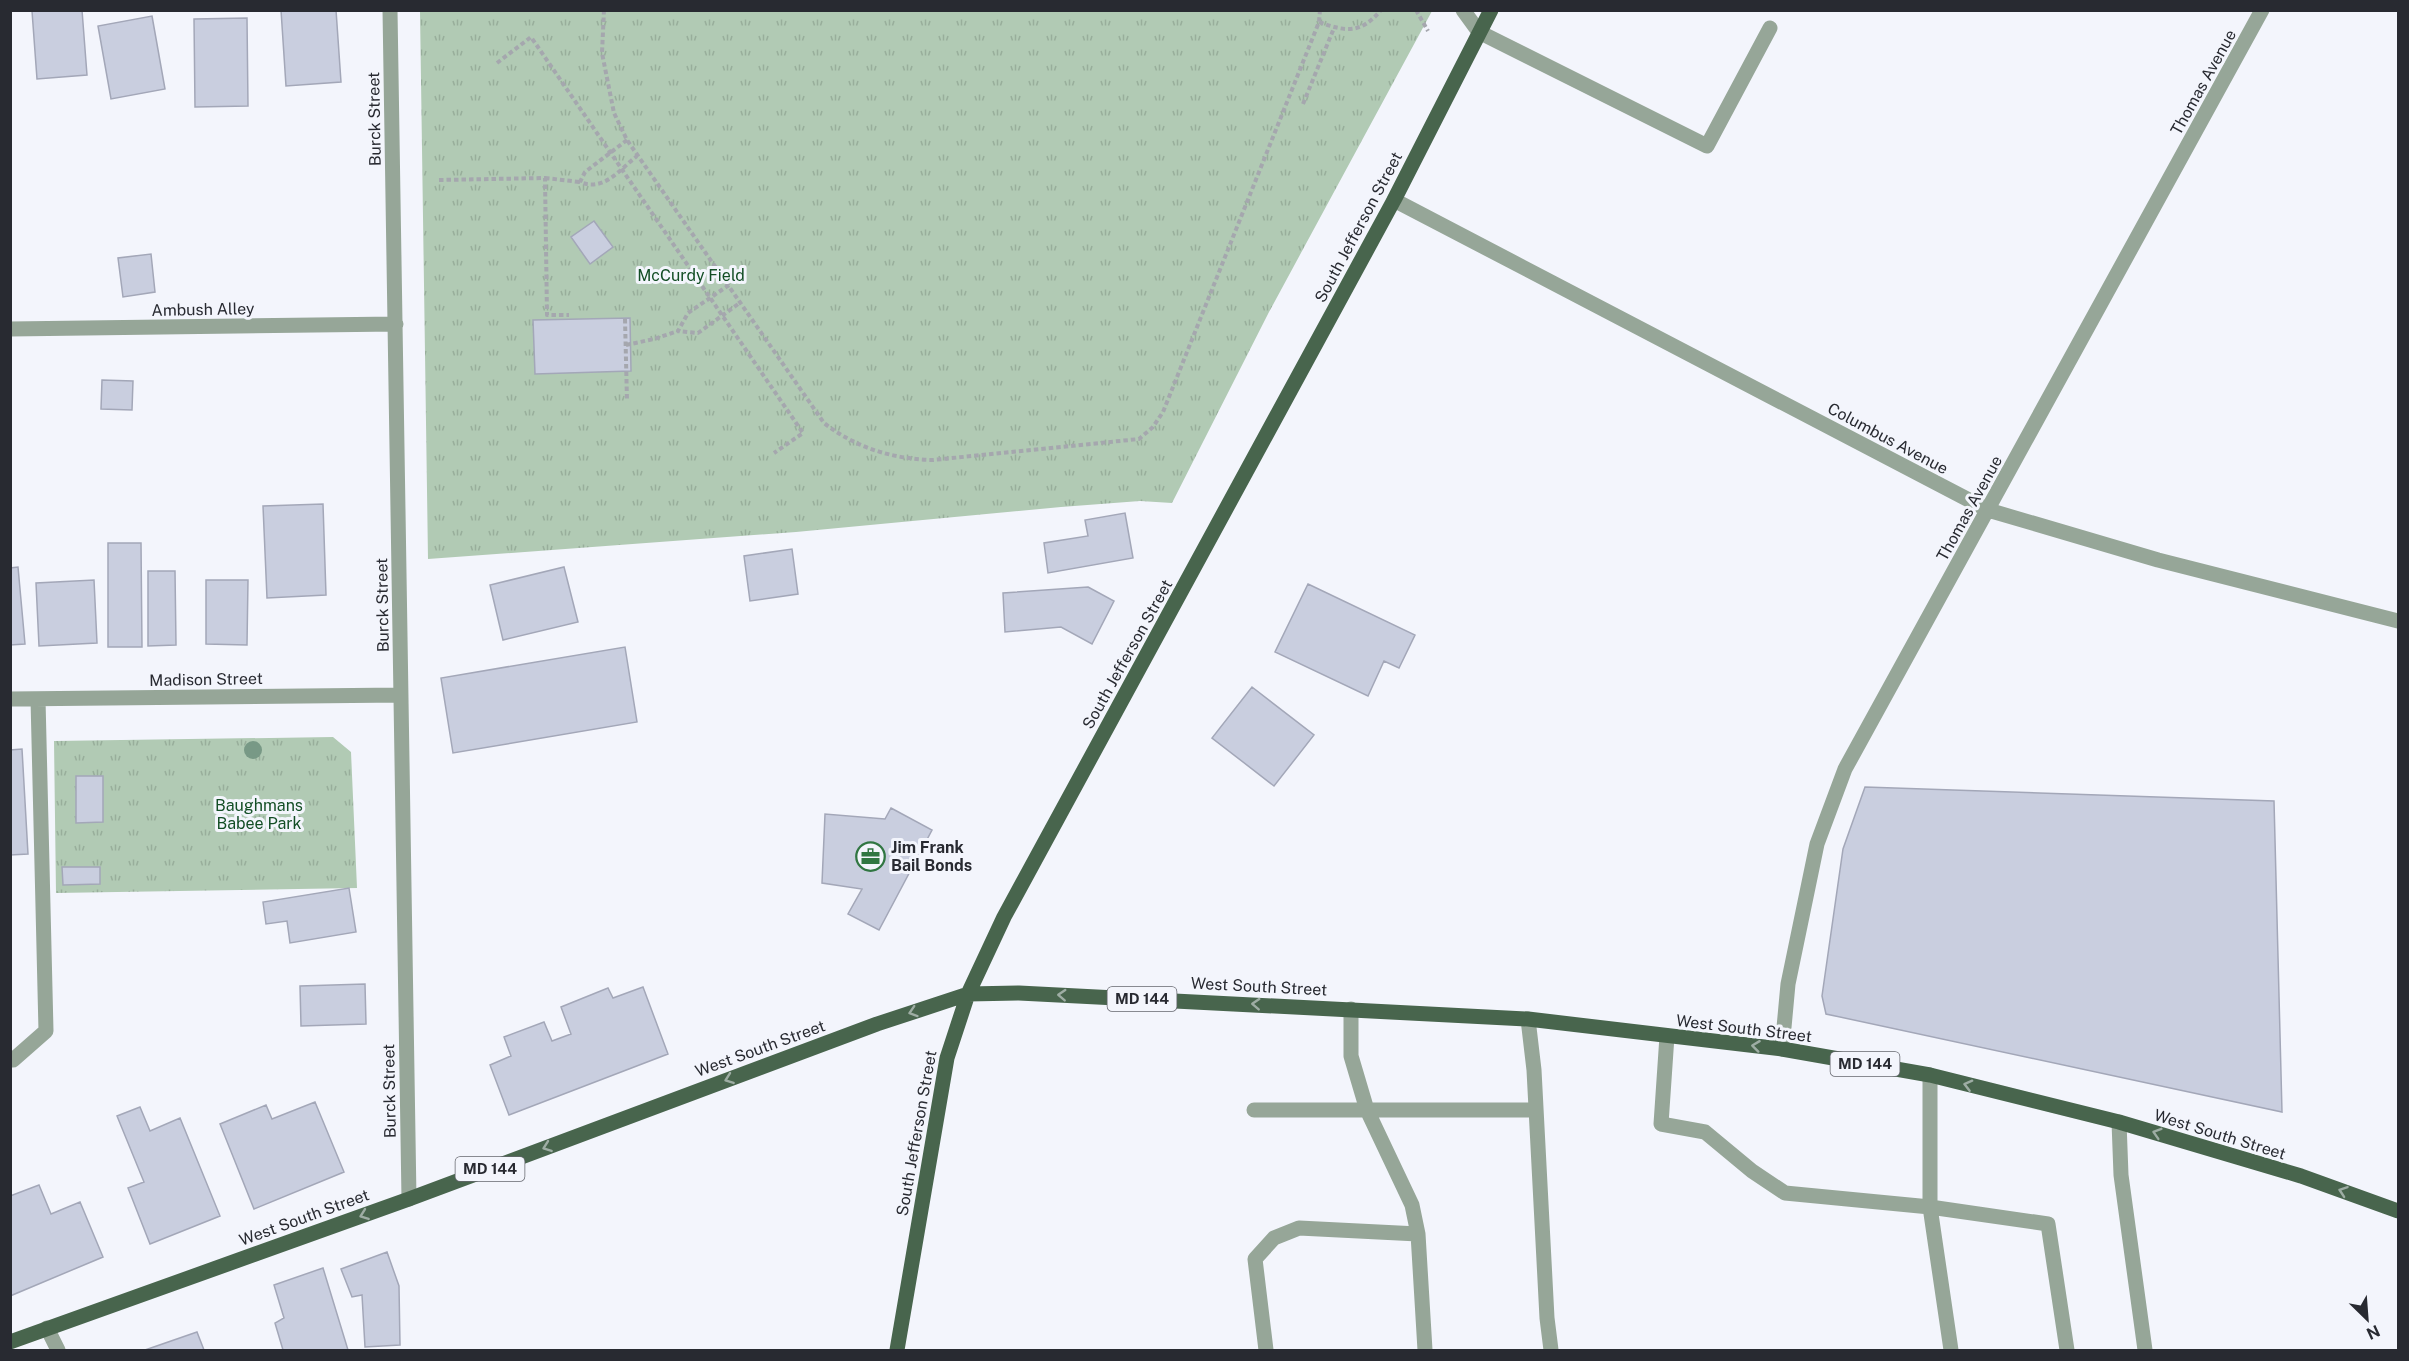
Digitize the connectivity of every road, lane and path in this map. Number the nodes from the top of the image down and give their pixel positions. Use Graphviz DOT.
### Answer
graph roads {
  1 [pos="390,10"];
  2 [pos="603,10"];
  3 [pos="1320,10"];
  4 [pos="1381,10"];
  5 [pos="1416,10"];
  6 [pos="1463,10"];
  7 [pos="1491,10"];
  8 [pos="2262,10"];
  9 [pos="1319,22"];
  10 [pos="1334,27"];
  11 [pos="1770,28"];
  12 [pos="1428,32"];
  13 [pos="1479,32"];
  14 [pos="497,63"];
  15 [pos="1303,104"];
  16 [pos="627,140"];
  17 [pos="611,153"];
  18 [pos="637,156"];
  19 [pos="621,168"];
  20 [pos="545,178"];
  21 [pos="439,180"];
  22 [pos="580,182"];
  23 [pos="1394,200"];
  24 [pos="729,285"];
  25 [pos="710,297"];
  26 [pos="741,302"];
  27 [pos="569,315"];
  28 [pos="722,315"];
  29 [pos="625,320"];
  30 [pos="396,324"];
  31 [pos="10,329"];
  32 [pos="678,331"];
  33 [pos="626,345"];
  34 [pos="627,401"];
  35 [pos="774,453"];
  36 [pos="1988,510"];
  37 [pos="2398,621"];
  38 [pos="401,695"];
  39 [pos="10,699"];
  40 [pos="38,699"];
  41 [pos="968,994"];
  42 [pos="1351,1009"];
  43 [pos="1528,1019"];
  44 [pos="1667,1036"];
  45 [pos="1782,1049"];
  46 [pos="10,1060"];
  47 [pos="1930,1075"];
  48 [pos="1254,1110"];
  49 [pos="1367,1110"];
  50 [pos="1535,1110"];
  51 [pos="2119,1122"];
  52 [pos="409,1199"];
  53 [pos="1930,1207"];
  54 [pos="2398,1211"];
  55 [pos="1418,1234"];
  56 [pos="47,1328"];
  57 [pos="10,1342"];
  58 [pos="58,1350"];
  59 [pos="897,1350"];
  60 [pos="1266,1350"];
  61 [pos="1425,1350"];
  62 [pos="1551,1350"];
  63 [pos="1951,1350"];
  64 [pos="2067,1350"];
  65 [pos="2145,1350"];
  1 -- 30 [label="street, Burck Street"];
  2 -- 16 [label="path"];
  3 -- 9 [label="path"];
  4 -- 10 [label="path"];
  5 -- 12 [label="path"];
  6 -- 13 [label="street"];
  7 -- 13 [label="main road, South Jefferson Street"];
  8 -- 36 [label="street, Thomas Avenue"];
  9 -- 10 [label="path"];
  9 -- 26 [label="path"];
  10 -- 15 [label="path"];
  11 -- 13 [label="street"];
  13 -- 23 [label="main road, South Jefferson Street"];
  14 -- 17 [label="path"];
  16 -- 17 [label="path"];
  16 -- 18 [label="path"];
  17 -- 19 [label="path"];
  17 -- 22 [label="path"];
  18 -- 19 [label="path"];
  18 -- 24 [label="path"];
  19 -- 22 [label="path"];
  19 -- 25 [label="path"];
  20 -- 21 [label="path"];
  20 -- 22 [label="path"];
  20 -- 27 [label="path"];
  23 -- 36 [label="street, Columbus Avenue"];
  23 -- 41 [label="main road, South Jefferson Street"];
  24 -- 25 [label="path"];
  24 -- 26 [label="path"];
  25 -- 28 [label="path"];
  25 -- 32 [label="path"];
  26 -- 28 [label="path"];
  28 -- 32 [label="path"];
  28 -- 35 [label="path"];
  29 -- 33 [label="path"];
  30 -- 31 [label="street, Ambush Alley"];
  30 -- 38 [label="street, Burck Street"];
  32 -- 33 [label="path"];
  33 -- 34 [label="path"];
  36 -- 37 [label="street, Columbus Avenue"];
  36 -- 45 [label="street, Thomas Avenue"];
  38 -- 40 [label="street, Madison Street"];
  38 -- 52 [label="street, Burck Street"];
  39 -- 40 [label="street, Madison Street"];
  40 -- 46 [label="street"];
  42 -- 41 [label="main road, West South Street / MD 144, one-way"];
  41 -- 52 [label="main road, West South Street / MD 144, one-way"];
  41 -- 59 [label="main road, South Jefferson Street"];
  42 -- 43 [label="main road, West South Street / MD 144"];
  42 -- 49 [label="street"];
  43 -- 44 [label="main road, West South Street / MD 144"];
  43 -- 50 [label="street"];
  45 -- 44 [label="main road, West South Street / MD 144, one-way"];
  44 -- 53 [label="street"];
  45 -- 47 [label="main road, West South Street / MD 144"];
  51 -- 47 [label="main road, West South Street / MD 144, one-way"];
  47 -- 53 [label="street"];
  48 -- 49 [label="street"];
  49 -- 50 [label="street"];
  49 -- 55 [label="street"];
  50 -- 62 [label="street"];
  54 -- 51 [label="main road, West South Street / MD 144, one-way"];
  51 -- 65 [label="street"];
  52 -- 56 [label="main road, West South Street / MD 144, one-way"];
  53 -- 63 [label="street"];
  53 -- 64 [label="street"];
  55 -- 60 [label="street"];
  55 -- 61 [label="street"];
  56 -- 57 [label="main road, West South Street / MD 144"];
  56 -- 58 [label="street"];
}
